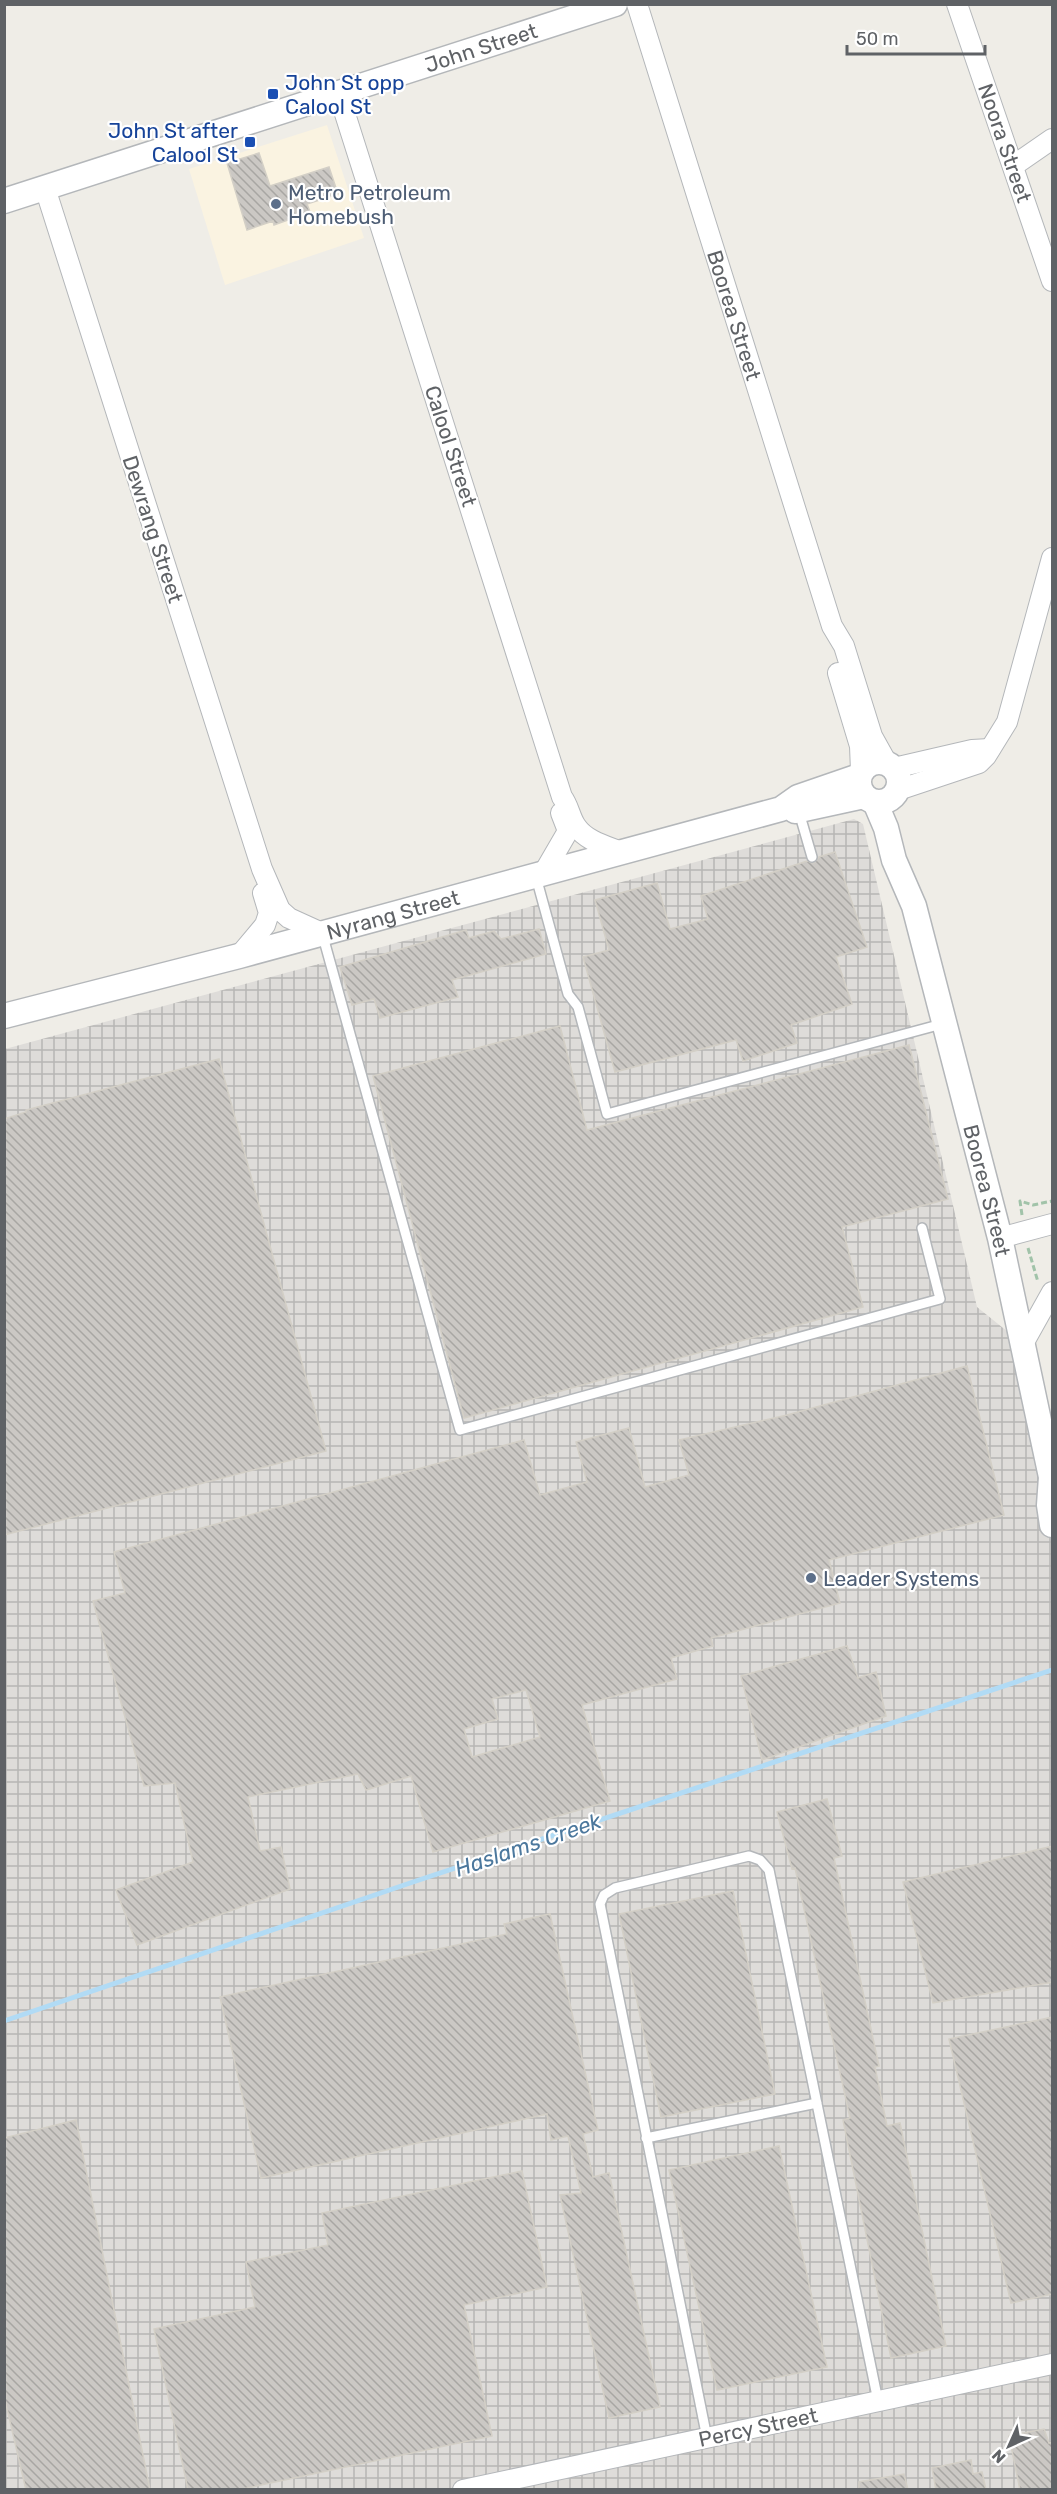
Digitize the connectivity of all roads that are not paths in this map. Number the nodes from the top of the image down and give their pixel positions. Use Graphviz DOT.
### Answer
graph roads {
  1 [pos="615,4"];
  2 [pos="637,4"];
  3 [pos="957,4"];
  4 [pos="339,95"];
  5 [pos="1053,139"];
  6 [pos="1013,166"];
  7 [pos="45,188"];
  8 [pos="4,201"];
  9 [pos="1053,281"];
  10 [pos="1053,558"];
  11 [pos="832,626"];
  12 [pos="879,783"];
  13 [pos="562,797"];
  14 [pos="790,810"];
  15 [pos="621,852"];
  16 [pos="812,857"];
  17 [pos="262,869"];
  18 [pos="540,875"];
  19 [pos="322,933"];
  20 [pos="239,956"];
  21 [pos="8,1012"];
  22 [pos="945,1023"];
  23 [pos="1053,1224"];
  24 [pos="922,1228"];
  25 [pos="1000,1238"];
  26 [pos="1050,1297"];
  27 [pos="1023,1344"];
  28 [pos="1052,1479"];
  29 [pos="1053,1525"];
  30 [pos="817,2103"];
  31 [pos="646,2138"];
  32 [pos="1053,2364"];
  33 [pos="878,2401"];
  34 [pos="706,2438"];
  35 [pos="468,2489"];
  1 -- 4 [label="street, John Street"];
  2 -- 11 [label="street, Boorea Street"];
  3 -- 6 [label="street, Noora Street"];
  4 -- 7 [label="street, John Street"];
  4 -- 13 [label="street, Calool Street"];
  5 -- 6 [label="street"];
  6 -- 9 [label="street, Noora Street"];
  7 -- 8 [label="street, John Street"];
  7 -- 17 [label="street, Dewrang Street"];
  10 -- 12 [label="street, Nyrang Street"];
  11 -- 12 [label="street, Boorea Street"];
  11 -- 12 [label="street, Boorea Street"];
  12 -- 14 [label="street, Nyrang Street"];
  12 -- 22 [label="street, Boorea Street"];
  13 -- 15 [label="street, Calool Street"];
  13 -- 18 [label="street, Calool Street"];
  14 -- 15 [label="street, Nyrang Street"];
  14 -- 16 [label="lane"];
  15 -- 18 [label="street, Nyrang Street"];
  17 -- 19 [label="street, Dewrang Street"];
  17 -- 20 [label="street, Dewrang Street"];
  18 -- 19 [label="street, Nyrang Street"];
  18 -- 22 [label="lane"];
  19 -- 20 [label="street, Nyrang Street"];
  19 -- 24 [label="lane"];
  20 -- 21 [label="street, Nyrang Street"];
  22 -- 25 [label="street, Boorea Street"];
  23 -- 25 [label="street"];
  25 -- 27 [label="street, Boorea Street"];
  26 -- 27 [label="street"];
  27 -- 28 [label="street, Boorea Street"];
  28 -- 29 [label="street, Boorea Street"];
  30 -- 31 [label="lane"];
  30 -- 31 [label="lane"];
  30 -- 33 [label="lane"];
  31 -- 34 [label="lane"];
  32 -- 33 [label="street, Percy Street"];
  33 -- 34 [label="street, Percy Street"];
  34 -- 35 [label="street, Percy Street"];
}
